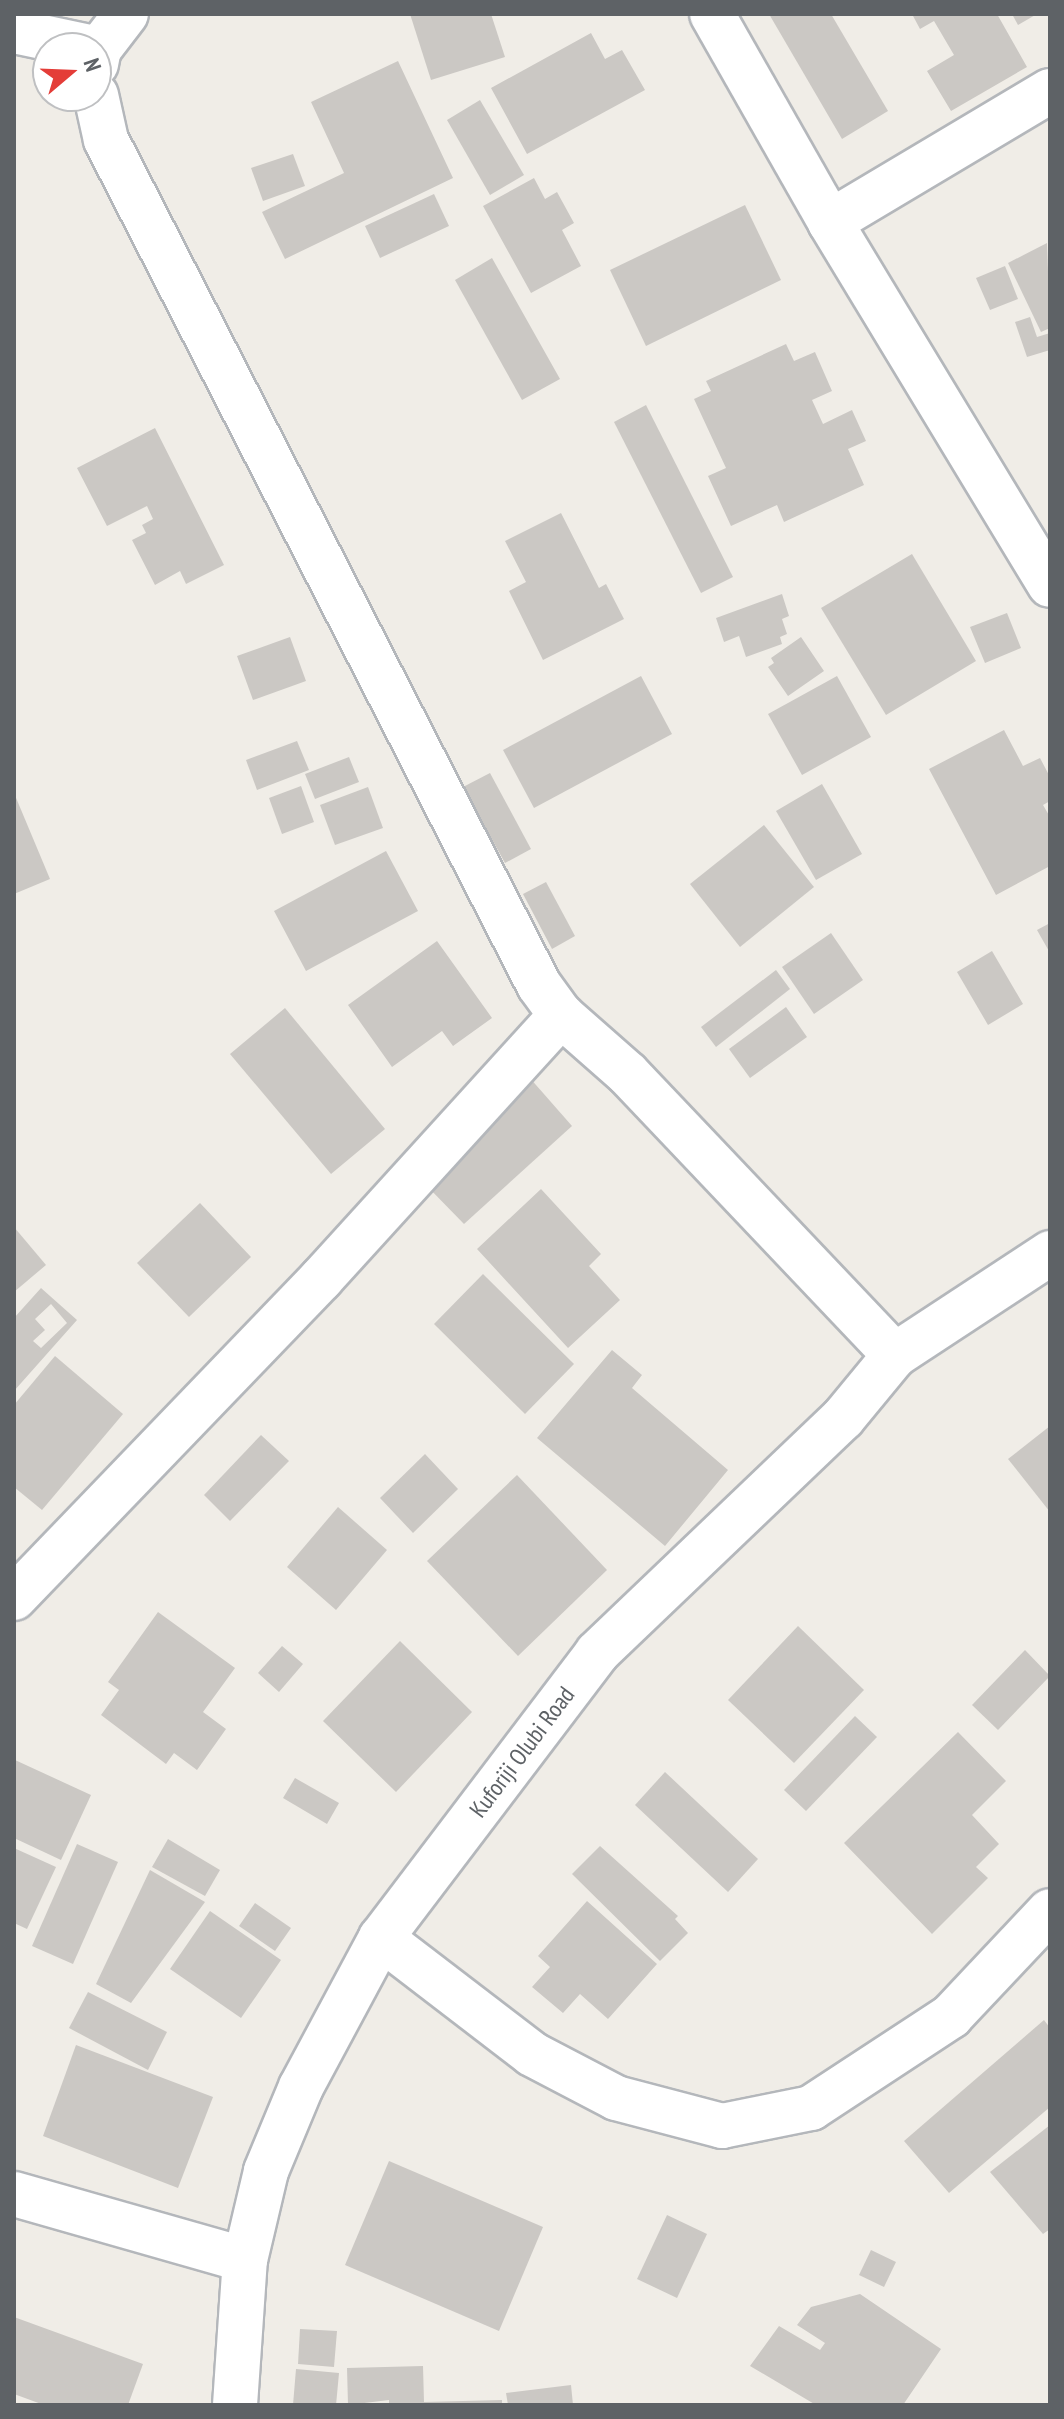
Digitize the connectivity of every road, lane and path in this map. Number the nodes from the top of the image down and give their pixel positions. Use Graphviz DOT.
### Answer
graph roads {
  1 [pos="126,14"];
  2 [pos="712,14"];
  3 [pos="112,35"];
  4 [pos="1050,91"];
  5 [pos="100,112"];
  6 [pos="830,222"];
  7 [pos="1050,585"];
  8 [pos="561,1015"];
  9 [pos="1050,1253"];
  10 [pos="895,1355"];
  11 [pos="14,1598"];
  12 [pos="1050,1911"];
  13 [pos="381,1938"];
  14 [pos="14,2194"];
  15 [pos="245,2260"];
  16 [pos="235,2405"];
  1 -- 3 [label="street"];
  2 -- 6 [label="street"];
  4 -- 6 [label="street"];
  5 -- 8 [label="street"];
  6 -- 7 [label="street"];
  8 -- 10 [label="street"];
  8 -- 11 [label="street"];
  9 -- 10 [label="street, Kuforiji Olubi Road"];
  10 -- 13 [label="street, Kuforiji Olubi Road"];
  12 -- 13 [label="street"];
  13 -- 15 [label="street, Kuforiji Olubi Road"];
  14 -- 15 [label="street"];
  15 -- 16 [label="street, Kuforiji Olubi Road"];
}
